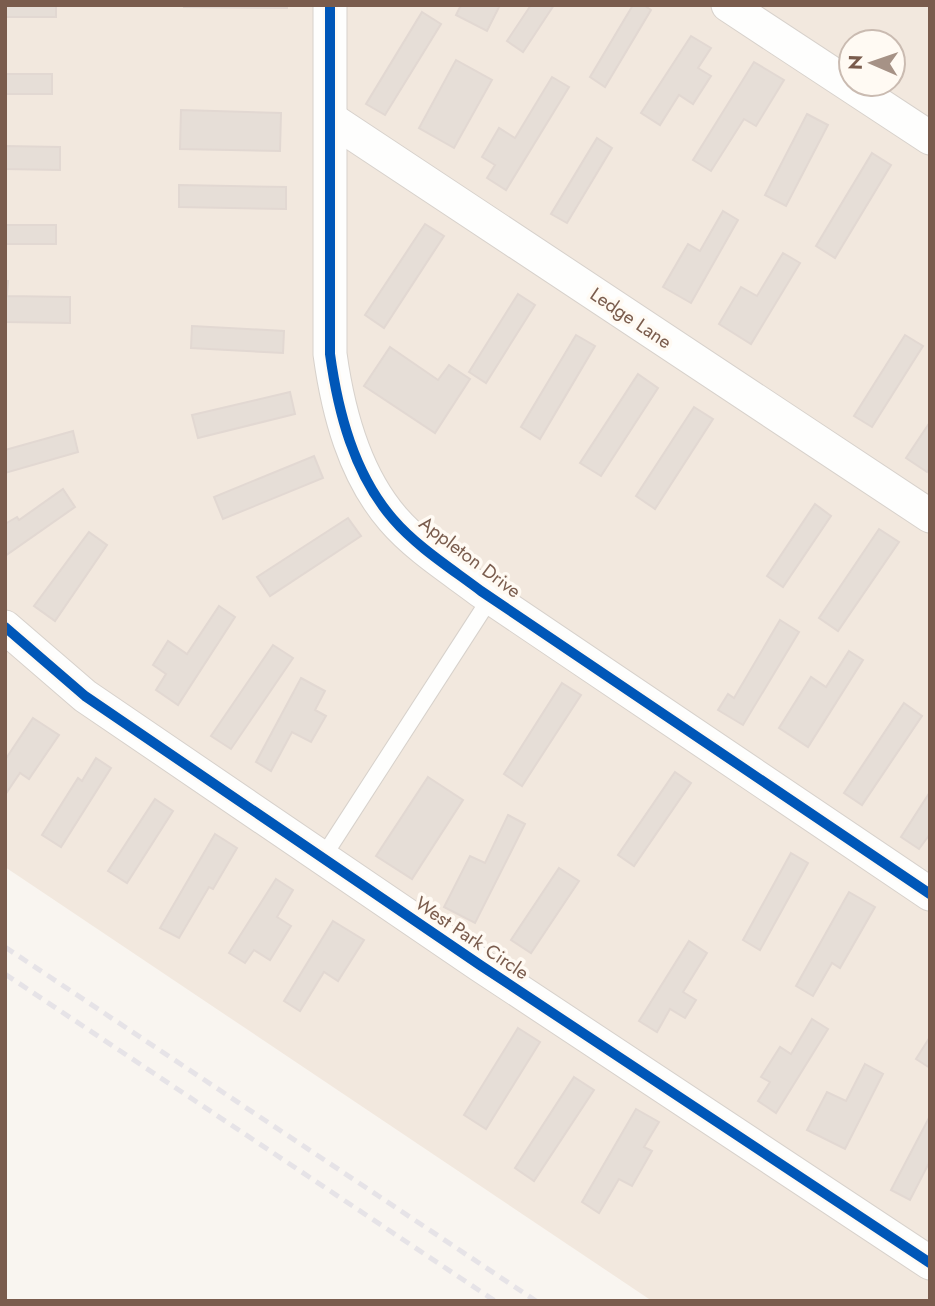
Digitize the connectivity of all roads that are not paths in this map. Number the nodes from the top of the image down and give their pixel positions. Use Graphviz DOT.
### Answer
graph roads {
  1 [pos="330,5"];
  2 [pos="728,5"];
  3 [pos="331,119"];
  4 [pos="930,138"];
  5 [pos="930,516"];
  6 [pos="491,597"];
  7 [pos="5,627"];
  8 [pos="323,858"];
  9 [pos="930,894"];
  10 [pos="930,1262"];
  1 -- 3 [label="street, Appleton Drive"];
  2 -- 4 [label="street"];
  3 -- 5 [label="street, Ledge Lane"];
  3 -- 6 [label="street, Appleton Drive"];
  6 -- 8 [label="lane"];
  6 -- 9 [label="street, Appleton Drive"];
  7 -- 8 [label="street, West Park Circle"];
  8 -- 10 [label="street, West Park Circle"];
}
